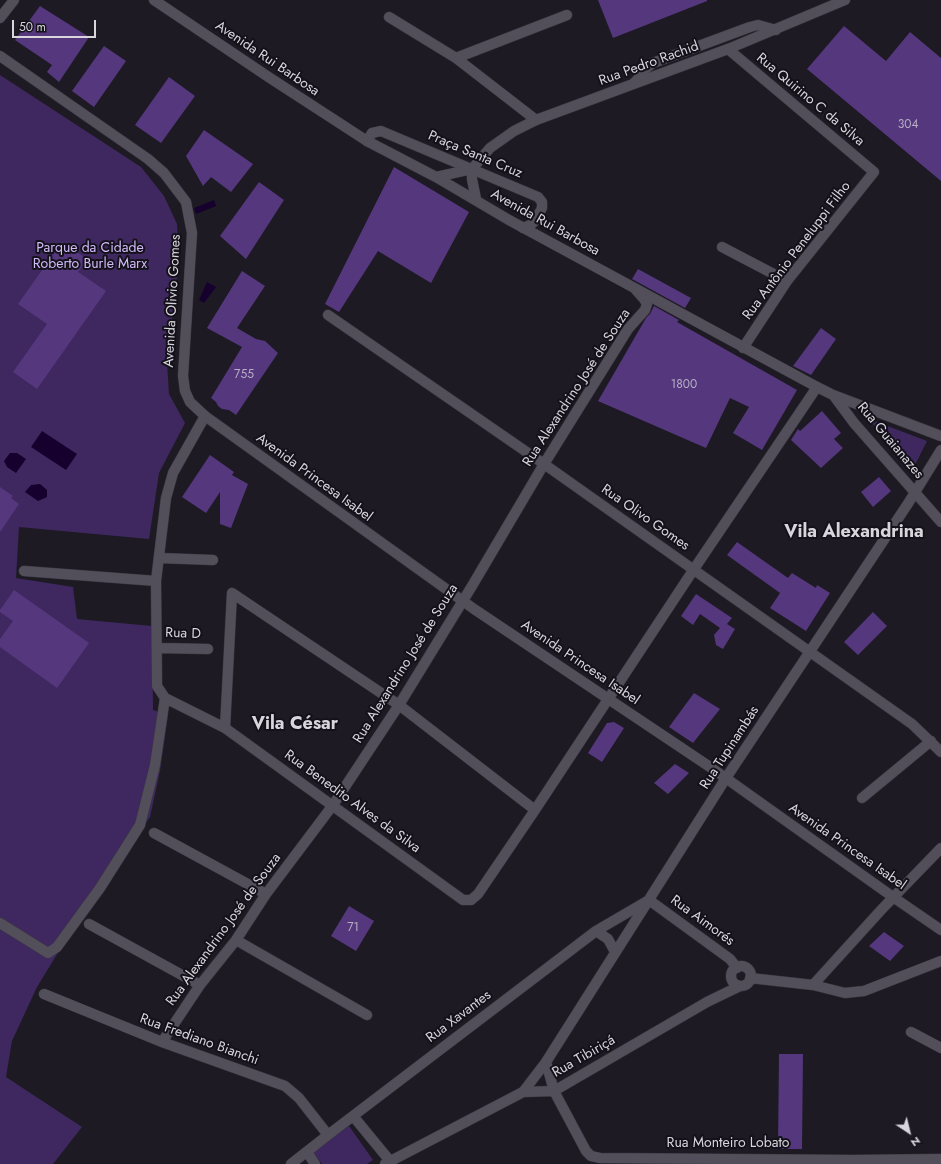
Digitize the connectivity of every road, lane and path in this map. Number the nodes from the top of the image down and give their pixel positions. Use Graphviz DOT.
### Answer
graph roads {
  1 [pos="14,0"];
  2 [pos="154,0"];
  3 [pos="845,0"];
  4 [pos="567,16"];
  5 [pos="390,17"];
  6 [pos="0,18"];
  7 [pos="776,30"];
  8 [pos="728,49"];
  9 [pos="0,56"];
  10 [pos="456,58"];
  11 [pos="633,85"];
  12 [pos="536,120"];
  13 [pos="367,141"];
  14 [pos="472,169"];
  15 [pos="874,172"];
  16 [pos="436,177"];
  17 [pos="476,200"];
  18 [pos="523,228"];
  19 [pos="722,246"];
  20 [pos="787,282"];
  21 [pos="636,290"];
  22 [pos="328,315"];
  23 [pos="743,348"];
  24 [pos="817,387"];
  25 [pos="833,395"];
  26 [pos="205,416"];
  27 [pos="941,436"];
  28 [pos="941,450"];
  29 [pos="544,464"];
  30 [pos="915,492"];
  31 [pos="941,522"];
  32 [pos="159,558"];
  33 [pos="213,560"];
  34 [pos="694,569"];
  35 [pos="24,571"];
  36 [pos="156,582"];
  37 [pos="463,600"];
  38 [pos="158,648"];
  39 [pos="208,649"];
  40 [pos="810,652"];
  41 [pos="165,698"];
  42 [pos="609,700"];
  43 [pos="399,705"];
  44 [pos="225,728"];
  45 [pos="931,741"];
  46 [pos="941,752"];
  47 [pos="726,778"];
  48 [pos="862,798"];
  49 [pos="333,805"];
  50 [pos="534,810"];
  51 [pos="154,833"];
  52 [pos="941,848"];
  53 [pos="266,894"];
  54 [pos="893,897"];
  55 [pos="649,900"];
  56 [pos="0,923"];
  57 [pos="89,924"];
  58 [pos="596,930"];
  59 [pos="941,930"];
  60 [pos="236,940"];
  61 [pos="615,952"];
  62 [pos="941,961"];
  63 [pos="737,968"];
  64 [pos="731,978"];
  65 [pos="750,978"];
  66 [pos="200,985"];
  67 [pos="813,985"];
  68 [pos="740,986"];
  69 [pos="44,994"];
  70 [pos="707,1002"];
  71 [pos="367,1015"];
  72 [pos="911,1032"];
  73 [pos="162,1042"];
  74 [pos="941,1048"];
  75 [pos="546,1062"];
  76 [pos="554,1091"];
  77 [pos="523,1092"];
  78 [pos="353,1116"];
  79 [pos="328,1135"];
  80 [pos="307,1152"];
  81 [pos="941,1159"];
  82 [pos="387,1162"];
  83 [pos="853,1162"];
  84 [pos="291,1164"];
  85 [pos="315,1164"];
  1 -- 6 [label="street"];
  2 -- 13 [label="street, Avenida Rui Barbosa"];
  3 -- 7 [label="street, Rua Pedro Rachid"];
  4 -- 10 [label="street"];
  5 -- 10 [label="street"];
  7 -- 8 [label="street, Rua Pedro Rachid"];
  7 -- 11 [label="street"];
  8 -- 11 [label="street, Rua Pedro Rachid"];
  8 -- 15 [label="street, Rua Quirino C da Silva"];
  9 -- 26 [label="street, Avenida Olivio Gomes"];
  10 -- 12 [label="street"];
  11 -- 12 [label="street, Rua Pedro Rachid"];
  12 -- 14 [label="street, Rua Pedro Rachid"];
  13 -- 14 [label="street, Praça Santa Cruz"];
  13 -- 16 [label="street, Avenida Rui Barbosa"];
  14 -- 16 [label="street"];
  14 -- 17 [label="street"];
  14 -- 18 [label="street, Praça Santa Cruz"];
  15 -- 20 [label="street, Rua Antônio Peneluppi Filho"];
  16 -- 17 [label="street, Avenida Rui Barbosa"];
  17 -- 18 [label="street, Avenida Rui Barbosa"];
  18 -- 21 [label="street, Avenida Rui Barbosa"];
  19 -- 20 [label="street"];
  20 -- 23 [label="street, Rua Antônio Peneluppi Filho"];
  21 -- 23 [label="street, Avenida Rui Barbosa"];
  21 -- 29 [label="street, Rua Alexandrino José de Souza"];
  22 -- 29 [label="street, Rua Olivo Gomes"];
  23 -- 24 [label="street, Avenida Rui Barbosa"];
  24 -- 25 [label="street, Avenida Rui Barbosa"];
  24 -- 34 [label="street"];
  25 -- 27 [label="street, Avenida Rui Barbosa"];
  25 -- 30 [label="street, Rua Guaianazes"];
  26 -- 32 [label="street"];
  26 -- 37 [label="street, Avenida Princesa Isabel"];
  28 -- 30 [label="street, Rua Tupinambás"];
  29 -- 34 [label="street, Rua Olivo Gomes"];
  29 -- 37 [label="street, Rua Alexandrino José de Souza"];
  30 -- 31 [label="street, Rua Guaianazes"];
  30 -- 40 [label="street, Rua Tupinambás"];
  32 -- 33 [label="street"];
  32 -- 36 [label="street"];
  34 -- 40 [label="street, Rua Olivo Gomes"];
  34 -- 42 [label="street"];
  35 -- 36 [label="street"];
  36 -- 38 [label="street"];
  37 -- 42 [label="street, Avenida Princesa Isabel"];
  37 -- 43 [label="street, Rua Alexandrino José de Souza"];
  38 -- 39 [label="street, Rua D"];
  38 -- 41 [label="street"];
  40 -- 45 [label="street, Rua Olivo Gomes"];
  40 -- 47 [label="street, Rua Tupinambás"];
  41 -- 44 [label="street, Rua Benedito Alves da Silva"];
  41 -- 56 [label="street"];
  42 -- 47 [label="street, Avenida Princesa Isabel"];
  42 -- 50 [label="street"];
  43 -- 44 [label="street"];
  43 -- 49 [label="street, Rua Alexandrino José de Souza"];
  43 -- 50 [label="street"];
  44 -- 49 [label="street, Rua Benedito Alves da Silva"];
  45 -- 46 [label="street, Rua Olivo Gomes"];
  45 -- 48 [label="street"];
  47 -- 54 [label="street, Avenida Princesa Isabel"];
  47 -- 55 [label="street, Rua Tupinambás"];
  49 -- 50 [label="street, Rua Benedito Alves da Silva"];
  49 -- 53 [label="street, Rua Alexandrino José de Souza"];
  51 -- 53 [label="street"];
  52 -- 54 [label="street"];
  53 -- 60 [label="street, Rua Alexandrino José de Souza"];
  54 -- 59 [label="street, Avenida Princesa Isabel"];
  54 -- 67 [label="street"];
  55 -- 58 [label="street, Rua Xavantes"];
  55 -- 61 [label="street, Rua Tupinambás"];
  55 -- 63 [label="street, Rua Aimorés"];
  57 -- 66 [label="street"];
  58 -- 61 [label="street"];
  58 -- 78 [label="street, Rua Xavantes"];
  60 -- 66 [label="street, Rua Alexandrino José de Souza"];
  60 -- 71 [label="street"];
  61 -- 75 [label="street, Rua Tupinambás"];
  62 -- 67 [label="street"];
  63 -- 64 [label="street"];
  63 -- 65 [label="street"];
  64 -- 68 [label="street"];
  64 -- 70 [label="street, Rua Tibiriçá"];
  65 -- 67 [label="street"];
  65 -- 68 [label="street"];
  66 -- 73 [label="street, Rua Alexandrino José de Souza"];
  68 -- 70 [label="street, Rua Tibiriçá"];
  69 -- 73 [label="street, Rua Frediano Bianchi"];
  70 -- 76 [label="street, Rua Tibiriçá"];
  72 -- 74 [label="street"];
  73 -- 79 [label="street, Rua Frediano Bianchi"];
  75 -- 76 [label="street"];
  75 -- 77 [label="street, Rua Tupinambás"];
  76 -- 77 [label="street, Rua Tibiriçá"];
  76 -- 83 [label="street, Rua Monteiro Lobato"];
  77 -- 82 [label="street, Rua Tibiriçá"];
  78 -- 79 [label="street, Rua Xavantes"];
  78 -- 82 [label="street"];
  79 -- 80 [label="street, Rua Xavantes"];
  80 -- 84 [label="street, Rua Xavantes"];
  80 -- 85 [label="street"];
  81 -- 83 [label="street, Rua Monteiro Lobato"];
}
